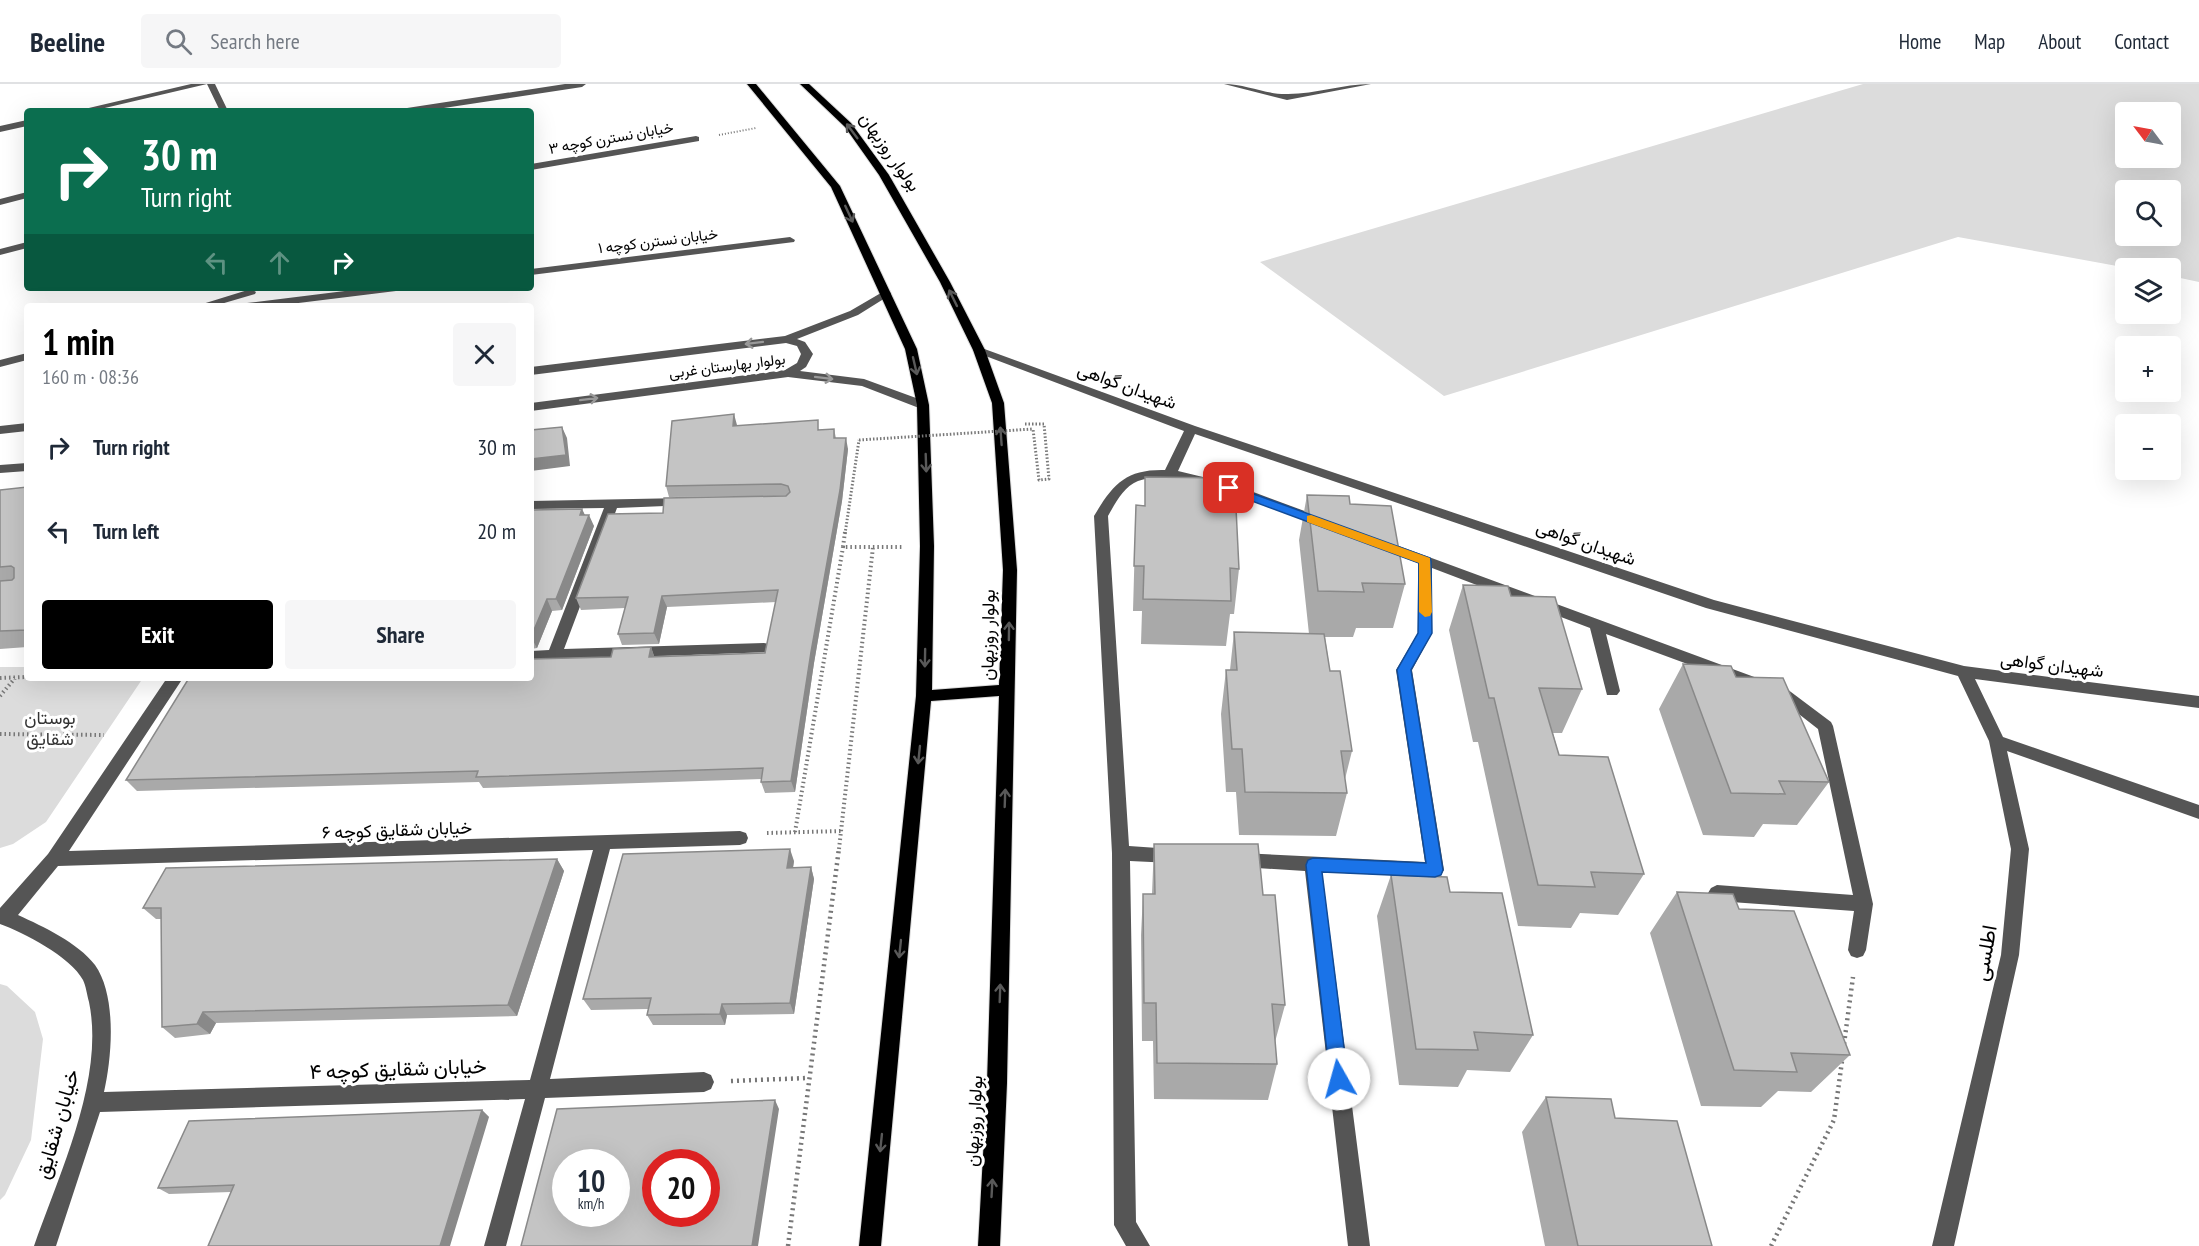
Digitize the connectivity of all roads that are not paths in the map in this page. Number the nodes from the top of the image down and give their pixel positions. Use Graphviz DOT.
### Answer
graph roads {
  1 [pos="203,84"];
  2 [pos="211,84"];
  3 [pos="582,84"];
  4 [pos="751,84"];
  5 [pos="804,84"];
  6 [pos="1228,84"];
  7 [pos="1367,84"];
  8 [pos="94,108"];
  9 [pos="223,108"];
  10 [pos="426,108"];
  11 [pos="24,124"];
  12 [pos="0,129"];
  13 [pos="696,139"];
  14 [pos="534,166"];
  15 [pos="24,196"];
  16 [pos="0,202"];
  17 [pos="790,240"];
  18 [pos="24,246"];
  19 [pos="0,252"];
  20 [pos="534,272"];
  21 [pos="249,291"];
  22 [pos="371,291"];
  23 [pos="886,293"];
  24 [pos="211,303"];
  25 [pos="271,303"];
  26 [pos="787,339"];
  27 [pos="979,350"];
  28 [pos="24,357"];
  29 [pos="0,364"];
  30 [pos="534,371"];
  31 [pos="788,373"];
  32 [pos="923,405"];
  33 [pos="534,407"];
  34 [pos="24,427"];
  35 [pos="1191,429"];
  36 [pos="0,430"];
  37 [pos="24,467"];
  38 [pos="0,469"];
  39 [pos="1170,474"];
  40 [pos="692,502"];
  41 [pos="612,503"];
  42 [pos="534,505"];
  43 [pos="1338,529"];
  44 [pos="1360,537"];
  45 [pos="1425,561"];
  46 [pos="1597,625"];
  47 [pos="764,648"];
  48 [pos="534,656"];
  49 [pos="554,656"];
  50 [pos="1964,672"];
  51 [pos="173,681"];
  52 [pos="1008,690"];
  53 [pos="1612,691"];
  54 [pos="924,696"];
  55 [pos="2199,702"];
  56 [pos="1997,741"];
  57 [pos="2199,812"];
  58 [pos="740,838"];
  59 [pos="603,844"];
  60 [pos="1121,853"];
  61 [pos="1189,857"];
  62 [pos="1223,859"];
  63 [pos="54,860"];
  64 [pos="1313,865"];
  65 [pos="1717,893"];
  66 [pos="1864,904"];
  67 [pos="3,916"];
  68 [pos="1857,950"];
  69 [pos="704,1082"];
  70 [pos="537,1089"];
  71 [pos="93,1102"];
  72 [pos="45,1246"];
  73 [pos="495,1246"];
  74 [pos="870,1246"];
  75 [pos="989,1246"];
  76 [pos="1139,1246"];
  77 [pos="1359,1246"];
  78 [pos="1943,1246"];
  1 -- 8 [label="street"];
  2 -- 9 [label="street"];
  3 -- 10 [label="street"];
  4 -- 23 [label="main road, one-way"];
  27 -- 5 [label="main road, بولوار روزبهان, one-way"];
  6 -- 7 [label="street"];
  11 -- 12 [label="street"];
  13 -- 14 [label="street, خیابان نسترن کوچه ۳"];
  15 -- 16 [label="street"];
  17 -- 20 [label="street, خیابان نسترن کوچه ۱"];
  18 -- 19 [label="street"];
  21 -- 24 [label="street"];
  22 -- 25 [label="street"];
  23 -- 26 [label="street, بولوار بهارستان غربی"];
  23 -- 32 [label="main road, one-way"];
  26 -- 30 [label="street, بولوار بهارستان غربی, one-way"];
  26 -- 31 [label="street"];
  27 -- 35 [label="street, شهیدان گواهی"];
  52 -- 27 [label="main road, بولوار روزبهان, one-way"];
  28 -- 29 [label="street"];
  31 -- 32 [label="street, بولوار بهارستان غربی, one-way"];
  33 -- 31 [label="street, بولوار بهارستان غربی, one-way"];
  32 -- 54 [label="main road, one-way"];
  34 -- 36 [label="street"];
  35 -- 39 [label="street"];
  35 -- 50 [label="street, شهیدان گواهی"];
  37 -- 38 [label="street"];
  39 -- 43 [label="street"];
  39 -- 60 [label="street"];
  40 -- 41 [label="street"];
  41 -- 42 [label="street"];
  41 -- 49 [label="street"];
  44 -- 45 [label="street"];
  45 -- 46 [label="street"];
  45 -- 64 [label="street"];
  46 -- 53 [label="street"];
  46 -- 66 [label="street"];
  47 -- 49 [label="street"];
  48 -- 49 [label="street"];
  50 -- 55 [label="street, شهیدان گواهی"];
  50 -- 56 [label="street, اطلسی"];
  51 -- 63 [label="street, خیابان شقایق"];
  52 -- 54 [label="main road"];
  75 -- 52 [label="main road, بولوار روزبهان, one-way"];
  54 -- 74 [label="main road, one-way"];
  56 -- 57 [label="street"];
  56 -- 78 [label="street, اطلسی"];
  58 -- 59 [label="street, خیابان شقایق کوچه ۶"];
  59 -- 63 [label="street, خیابان شقایق کوچه ۶"];
  59 -- 70 [label="street"];
  60 -- 61 [label="street"];
  60 -- 76 [label="street"];
  62 -- 64 [label="street"];
  63 -- 67 [label="street, خیابان شقایق"];
  64 -- 77 [label="street"];
  65 -- 66 [label="street"];
  66 -- 68 [label="street"];
  67 -- 71 [label="street, خیابان شقایق"];
  69 -- 70 [label="street, خیابان شقایق کوچه ۴"];
  70 -- 71 [label="street, خیابان شقایق کوچه ۴"];
  70 -- 73 [label="street"];
  71 -- 72 [label="street, خیابان شقایق"];
}
